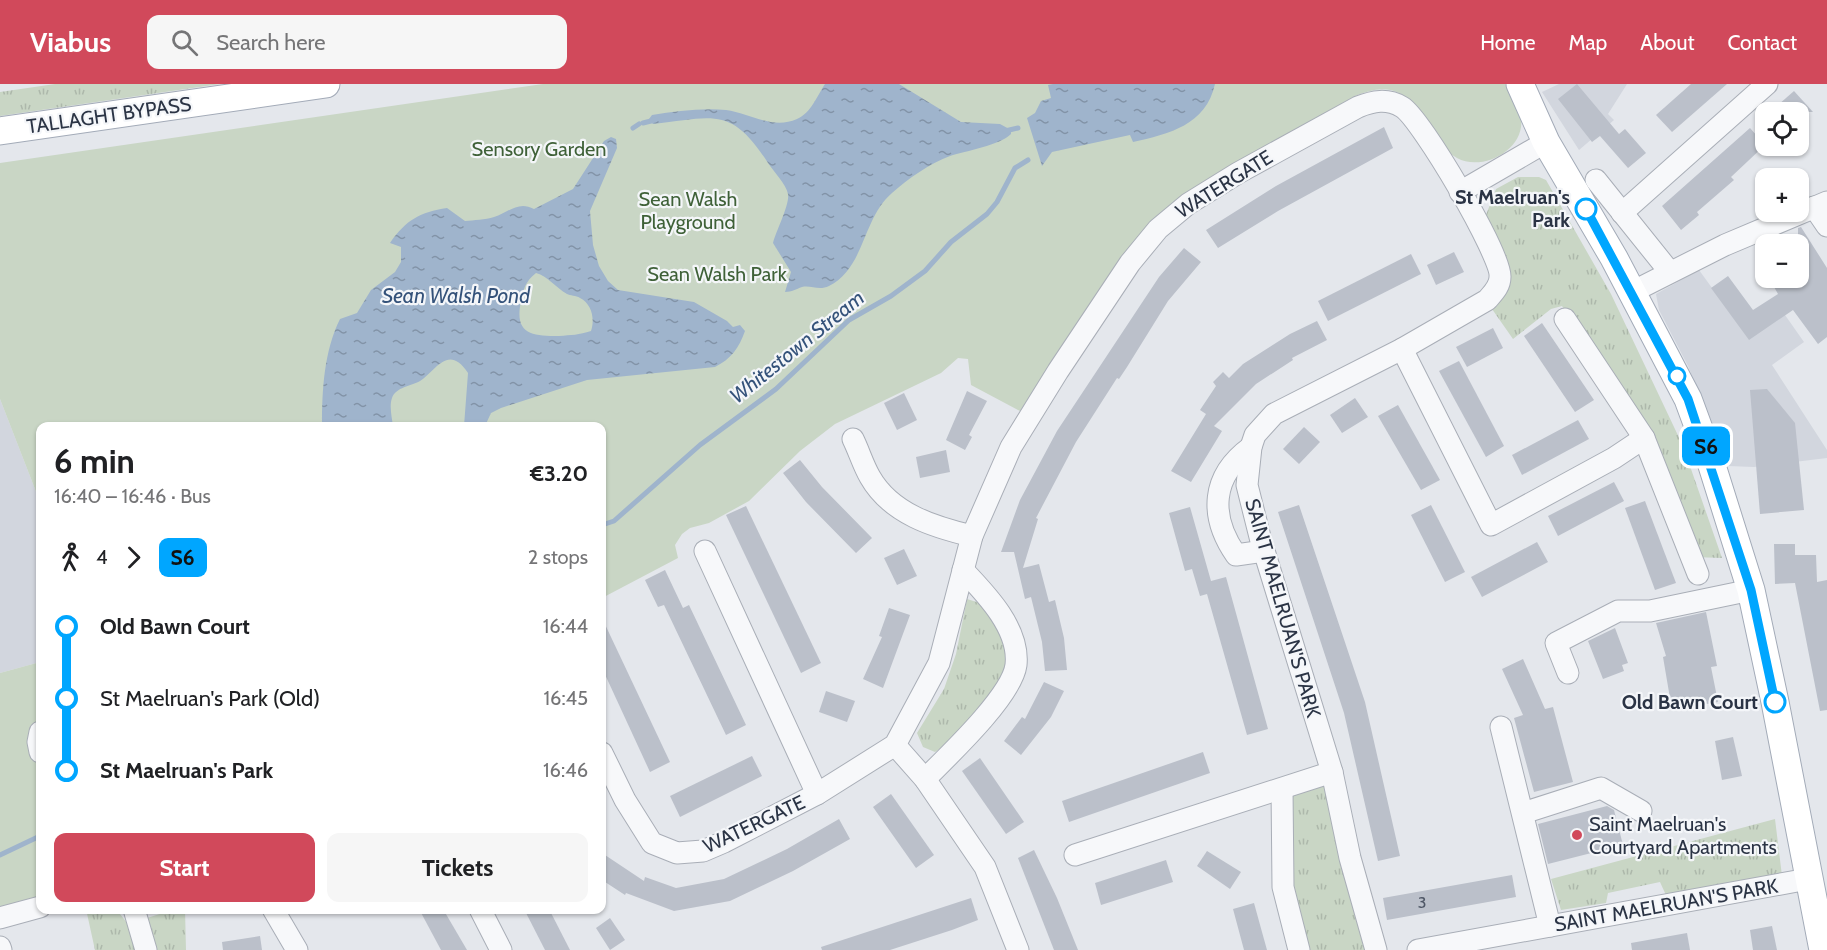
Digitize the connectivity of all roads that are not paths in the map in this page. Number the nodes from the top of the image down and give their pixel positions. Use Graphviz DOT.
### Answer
graph roads {
  1 [pos="326,84"];
  2 [pos="1520,84"];
  3 [pos="1767,84"];
  4 [pos="0,131"];
  5 [pos="1546,142"];
  6 [pos="1596,180"];
  7 [pos="1460,192"];
  8 [pos="1820,204"];
  9 [pos="1622,213"];
  10 [pos="1827,226"];
  11 [pos="1669,271"];
  12 [pos="1632,292"];
  13 [pos="1565,319"];
  14 [pos="1402,349"];
  15 [pos="1644,438"];
  16 [pos="853,439"];
  17 [pos="1251,447"];
  18 [pos="972,536"];
  19 [pos="705,551"];
  20 [pos="1264,552"];
  21 [pos="963,570"];
  22 [pos="1698,574"];
  23 [pos="1751,590"];
  24 [pos="1568,673"];
  25 [pos="1501,727"];
  26 [pos="894,745"];
  27 [pos="606,761"];
  28 [pos="1332,772"];
  29 [pos="925,779"];
  30 [pos="1282,789"];
  31 [pos="817,794"];
  32 [pos="1641,811"];
  33 [pos="1523,813"];
  34 [pos="1075,855"];
  35 [pos="1808,879"];
  36 [pos="36,908"];
  37 [pos="135,914"];
  38 [pos="276,914"];
  39 [pos="483,914"];
  40 [pos="0,918"];
  41 [pos="1550,926"];
  42 [pos="1014,949"];
  43 [pos="146,950"];
  44 [pos="297,950"];
  45 [pos="501,950"];
  46 [pos="1299,950"];
  47 [pos="1376,950"];
  48 [pos="1418,950"];
  49 [pos="1823,950"];
  1 -- 4 [label="main road, TALLAGHT BYPASS"];
  2 -- 5 [label="main road"];
  3 -- 9 [label="street"];
  5 -- 7 [label="street"];
  5 -- 12 [label="main road"];
  6 -- 9 [label="street"];
  7 -- 14 [label="street, SAINT MAELRUAN'S PARK"];
  7 -- 18 [label="street, WATERGATE"];
  8 -- 10 [label="street"];
  8 -- 11 [label="street"];
  9 -- 11 [label="street"];
  11 -- 12 [label="street"];
  12 -- 23 [label="main road"];
  13 -- 15 [label="street"];
  14 -- 15 [label="street"];
  14 -- 17 [label="street, SAINT MAELRUAN'S PARK"];
  15 -- 22 [label="street"];
  16 -- 18 [label="street"];
  17 -- 20 [label="street, SAINT MAELRUAN'S PARK"];
  17 -- 20 [label="street"];
  18 -- 21 [label="street, WATERGATE"];
  19 -- 31 [label="street, WATERGATE"];
  20 -- 28 [label="street, SAINT MAELRUAN'S PARK"];
  21 -- 26 [label="street, WATERGATE"];
  21 -- 29 [label="street"];
  23 -- 24 [label="street"];
  23 -- 35 [label="main road"];
  25 -- 33 [label="street"];
  26 -- 29 [label="street"];
  26 -- 31 [label="street, WATERGATE"];
  27 -- 31 [label="street, WATERGATE"];
  28 -- 30 [label="street"];
  28 -- 47 [label="street, SAINT MAELRUAN'S PARK"];
  29 -- 42 [label="street"];
  30 -- 34 [label="street"];
  30 -- 46 [label="street"];
  32 -- 33 [label="street"];
  33 -- 41 [label="street"];
  35 -- 41 [label="street, SAINT MAELRUAN'S PARK"];
  35 -- 49 [label="main road"];
  36 -- 40 [label="street"];
  37 -- 43 [label="street"];
  38 -- 44 [label="street"];
  39 -- 45 [label="street"];
  41 -- 48 [label="street, SAINT MAELRUAN'S PARK"];
}
